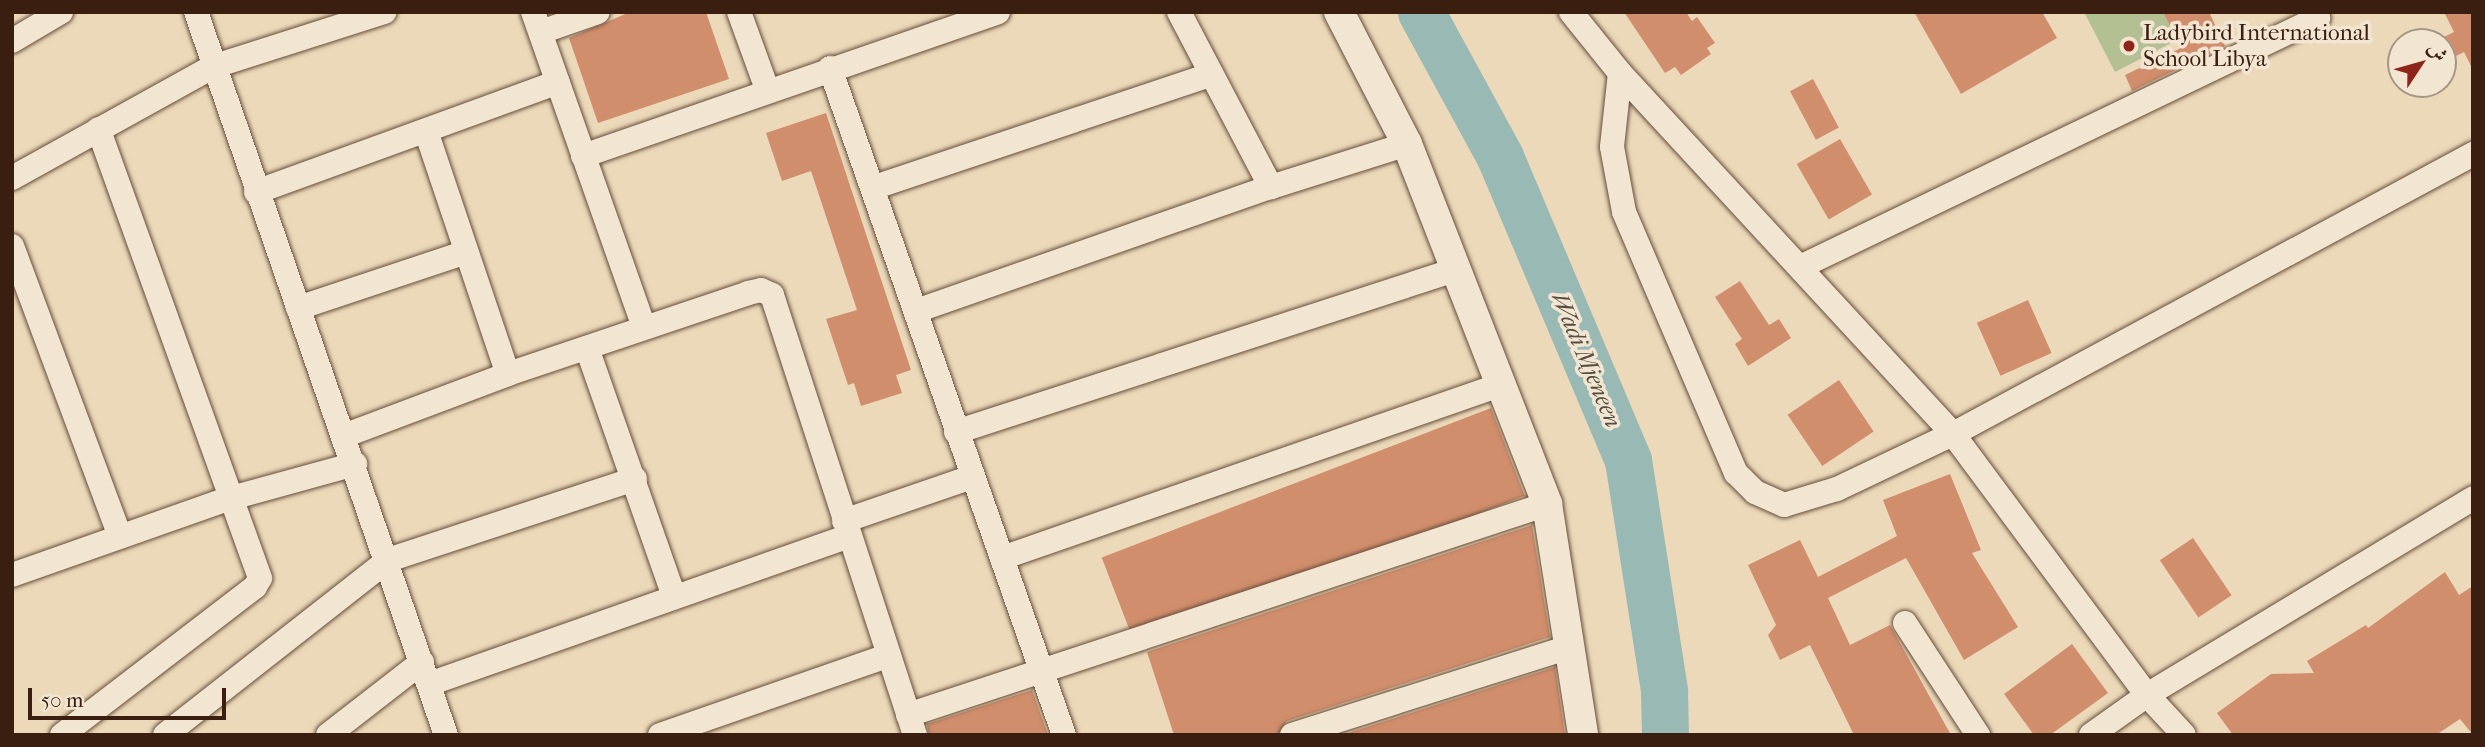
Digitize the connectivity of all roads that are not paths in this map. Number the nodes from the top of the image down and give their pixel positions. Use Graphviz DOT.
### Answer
graph roads {
  1 [pos="61,12"];
  2 [pos="196,12"];
  3 [pos="384,12"];
  4 [pos="598,12"];
  5 [pos="739,12"];
  6 [pos="998,12"];
  7 [pos="1179,12"];
  8 [pos="1339,12"];
  9 [pos="1571,12"];
  10 [pos="2318,18"];
  11 [pos="537,22"];
  12 [pos="12,41"];
  13 [pos="212,67"];
  14 [pos="830,68"];
  15 [pos="1212,74"];
  16 [pos="1620,74"];
  17 [pos="558,82"];
  18 [pos="766,89"];
  19 [pos="98,129"];
  20 [pos="425,131"];
  21 [pos="1407,144"];
  22 [pos="2473,155"];
  23 [pos="583,156"];
  24 [pos="12,178"];
  25 [pos="875,187"];
  26 [pos="1271,187"];
  27 [pos="256,192"];
  28 [pos="12,246"];
  29 [pos="466,252"];
  30 [pos="1800,267"];
  31 [pos="1458,269"];
  32 [pos="298,308"];
  33 [pos="916,312"];
  34 [pos="645,327"];
  35 [pos="587,348"];
  36 [pos="509,374"];
  37 [pos="1500,385"];
  38 [pos="956,432"];
  39 [pos="1953,434"];
  40 [pos="346,435"];
  41 [pos="355,464"];
  42 [pos="972,477"];
  43 [pos="635,479"];
  44 [pos="2473,498"];
  45 [pos="228,499"];
  46 [pos="1547,504"];
  47 [pos="847,528"];
  48 [pos="120,536"];
  49 [pos="1002,558"];
  50 [pos="388,560"];
  51 [pos="12,575"];
  52 [pos="674,596"];
  53 [pos="1905,622"];
  54 [pos="1569,647"];
  55 [pos="887,656"];
  56 [pos="1039,669"];
  57 [pos="426,673"];
  58 [pos="2147,695"];
  59 [pos="912,725"];
  60 [pos="62,735"];
  61 [pos="165,735"];
  62 [pos="328,735"];
  63 [pos="446,735"];
  64 [pos="660,735"];
  65 [pos="1064,735"];
  66 [pos="1292,735"];
  67 [pos="1583,735"];
  68 [pos="1978,735"];
  69 [pos="2091,735"];
  70 [pos="2184,735"];
  1 -- 12 [label="street"];
  2 -- 13 [label="street"];
  3 -- 13 [label="street"];
  4 -- 11 [label="street"];
  5 -- 18 [label="street"];
  6 -- 14 [label="street"];
  7 -- 15 [label="street"];
  8 -- 21 [label="street"];
  9 -- 16 [label="street"];
  10 -- 30 [label="street"];
  11 -- 17 [label="street"];
  13 -- 19 [label="street"];
  13 -- 27 [label="street"];
  14 -- 18 [label="street"];
  14 -- 25 [label="street"];
  15 -- 25 [label="street"];
  15 -- 26 [label="street"];
  16 -- 30 [label="street"];
  16 -- 39 [label="street"];
  17 -- 20 [label="street"];
  17 -- 23 [label="street"];
  18 -- 23 [label="street"];
  19 -- 24 [label="street"];
  19 -- 45 [label="street"];
  20 -- 27 [label="street"];
  20 -- 29 [label="street"];
  21 -- 26 [label="street"];
  21 -- 31 [label="street"];
  22 -- 39 [label="street"];
  23 -- 34 [label="street"];
  25 -- 33 [label="street"];
  26 -- 33 [label="street"];
  27 -- 32 [label="street"];
  28 -- 48 [label="street"];
  29 -- 32 [label="street"];
  29 -- 36 [label="street"];
  30 -- 39 [label="street"];
  31 -- 37 [label="street"];
  31 -- 38 [label="street"];
  32 -- 40 [label="street"];
  33 -- 38 [label="street"];
  34 -- 35 [label="street"];
  34 -- 47 [label="street"];
  35 -- 36 [label="street"];
  35 -- 43 [label="street"];
  36 -- 40 [label="street"];
  37 -- 46 [label="street"];
  37 -- 49 [label="street"];
  38 -- 42 [label="street"];
  39 -- 58 [label="street"];
  40 -- 41 [label="street"];
  41 -- 45 [label="street"];
  41 -- 50 [label="street"];
  42 -- 47 [label="street"];
  42 -- 49 [label="street"];
  43 -- 50 [label="street"];
  43 -- 52 [label="street"];
  44 -- 58 [label="street"];
  45 -- 48 [label="street"];
  45 -- 60 [label="street"];
  46 -- 54 [label="street"];
  46 -- 56 [label="street"];
  47 -- 52 [label="street"];
  47 -- 55 [label="street"];
  48 -- 51 [label="street"];
  49 -- 56 [label="street"];
  50 -- 57 [label="street"];
  50 -- 61 [label="street"];
  52 -- 57 [label="street"];
  53 -- 68 [label="street"];
  54 -- 66 [label="street"];
  54 -- 67 [label="street"];
  55 -- 59 [label="street"];
  55 -- 64 [label="street"];
  56 -- 59 [label="street"];
  56 -- 65 [label="street"];
  57 -- 62 [label="street"];
  57 -- 63 [label="street"];
  58 -- 69 [label="street"];
  58 -- 70 [label="street"];
}
